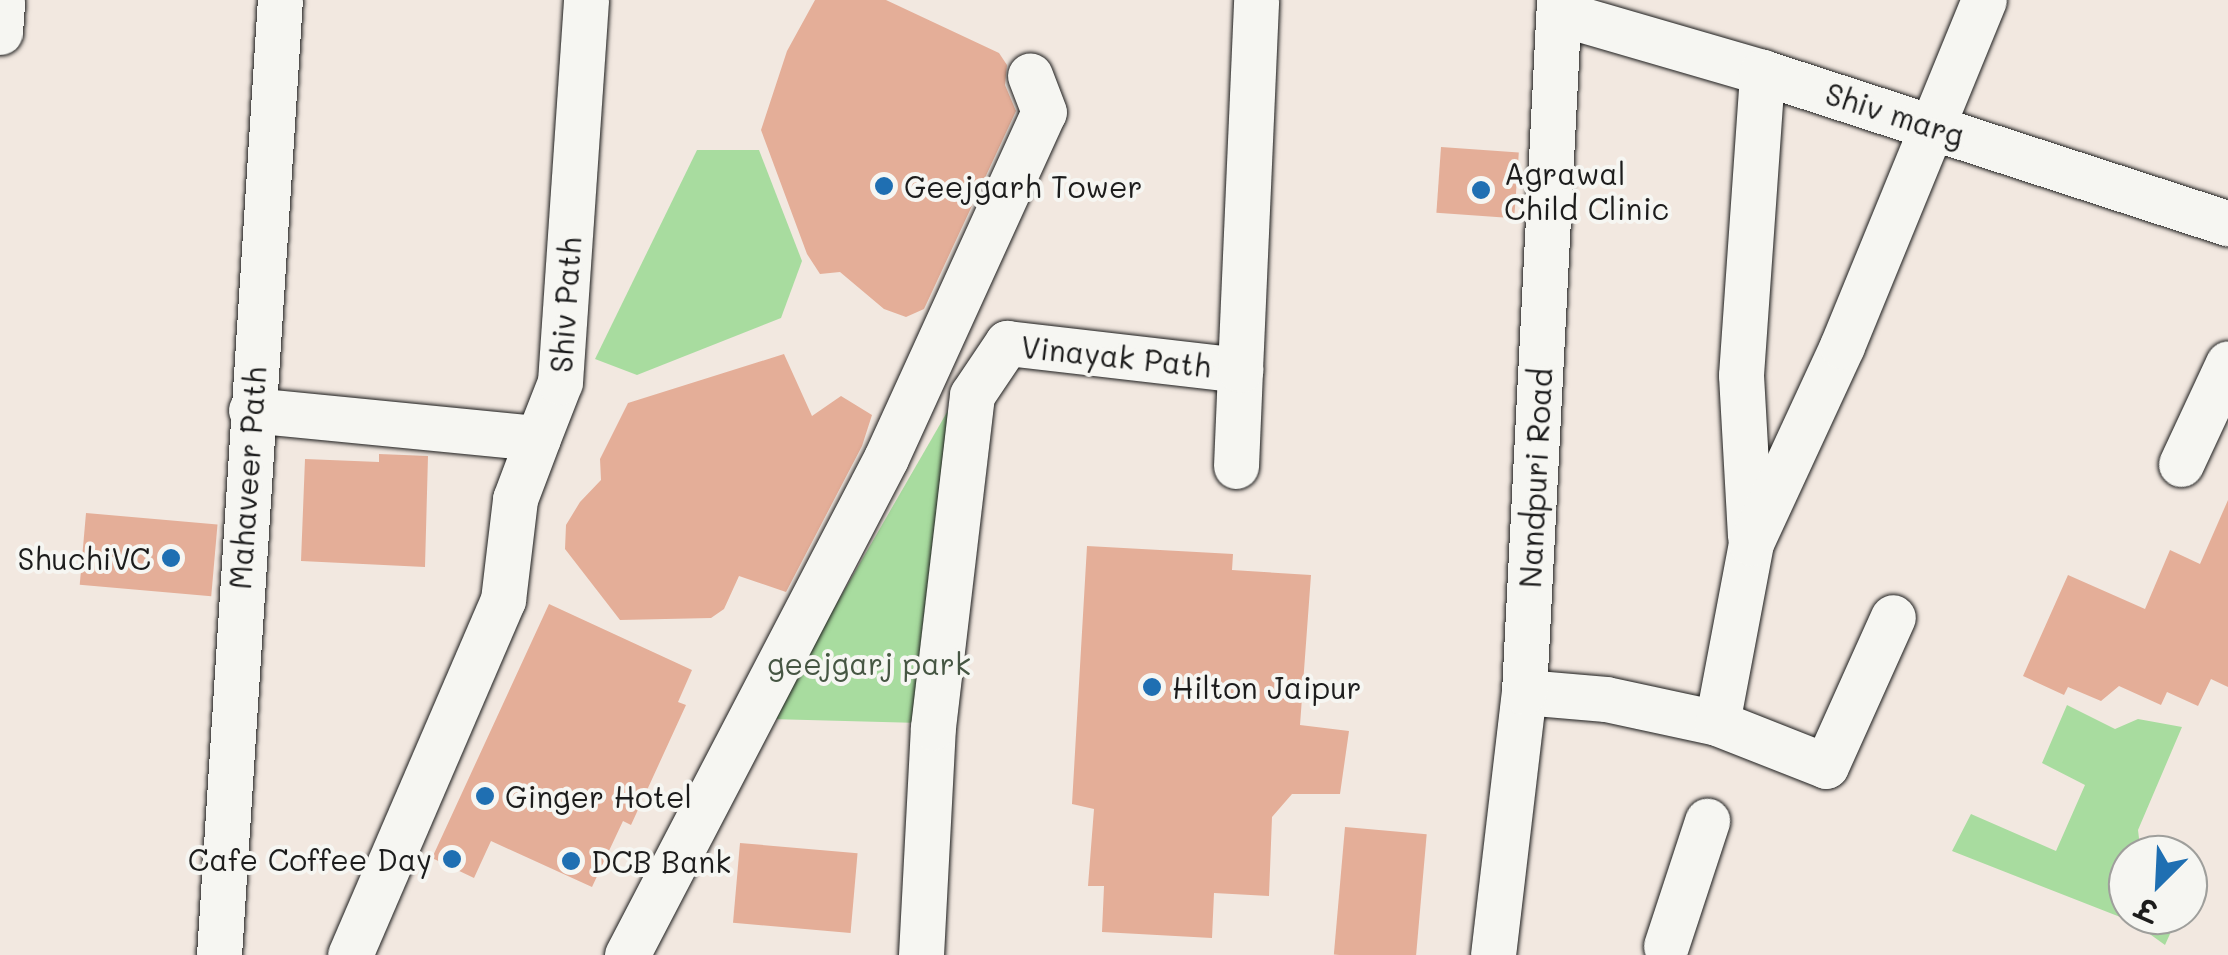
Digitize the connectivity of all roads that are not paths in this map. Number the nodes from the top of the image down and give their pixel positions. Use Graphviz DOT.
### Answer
graph roads {
  1 [pos="2,0"];
  2 [pos="280,0"];
  3 [pos="586,0"];
  4 [pos="1256,0"];
  5 [pos="1984,0"];
  6 [pos="1559,6"];
  7 [pos="0,32"];
  8 [pos="1762,72"];
  9 [pos="1030,76"];
  10 [pos="1935,127"];
  11 [pos="2228,223"];
  12 [pos="2228,363"];
  13 [pos="1240,370"];
  14 [pos="251,410"];
  15 [pos="538,438"];
  16 [pos="2181,464"];
  17 [pos="1236,466"];
  18 [pos="1751,543"];
  19 [pos="1893,617"];
  20 [pos="1524,692"];
  21 [pos="1716,723"];
  22 [pos="1707,821"];
  23 [pos="1672,952"];
  24 [pos="219,955"];
  25 [pos="350,955"];
  26 [pos="627,955"];
  27 [pos="921,955"];
  28 [pos="1493,955"];
  1 -- 7 [label="street"];
  2 -- 14 [label="street, Mahaveer Path"];
  3 -- 15 [label="street, Shiv Path"];
  4 -- 13 [label="street, Vinayak Path"];
  5 -- 10 [label="street"];
  6 -- 8 [label="street, Shiv marg"];
  6 -- 20 [label="street, Nandpuri Road"];
  8 -- 10 [label="street, Shiv marg"];
  8 -- 18 [label="street"];
  9 -- 26 [label="street"];
  10 -- 11 [label="street, Shiv marg"];
  10 -- 18 [label="street"];
  12 -- 16 [label="street"];
  13 -- 17 [label="street"];
  13 -- 27 [label="street, Vinayak Path"];
  14 -- 15 [label="street"];
  14 -- 24 [label="street, Mahaveer Path"];
  15 -- 25 [label="street, Shiv Path"];
  18 -- 21 [label="street"];
  19 -- 21 [label="street"];
  20 -- 21 [label="street"];
  20 -- 28 [label="street, Nandpuri Road"];
  22 -- 23 [label="street"];
}
